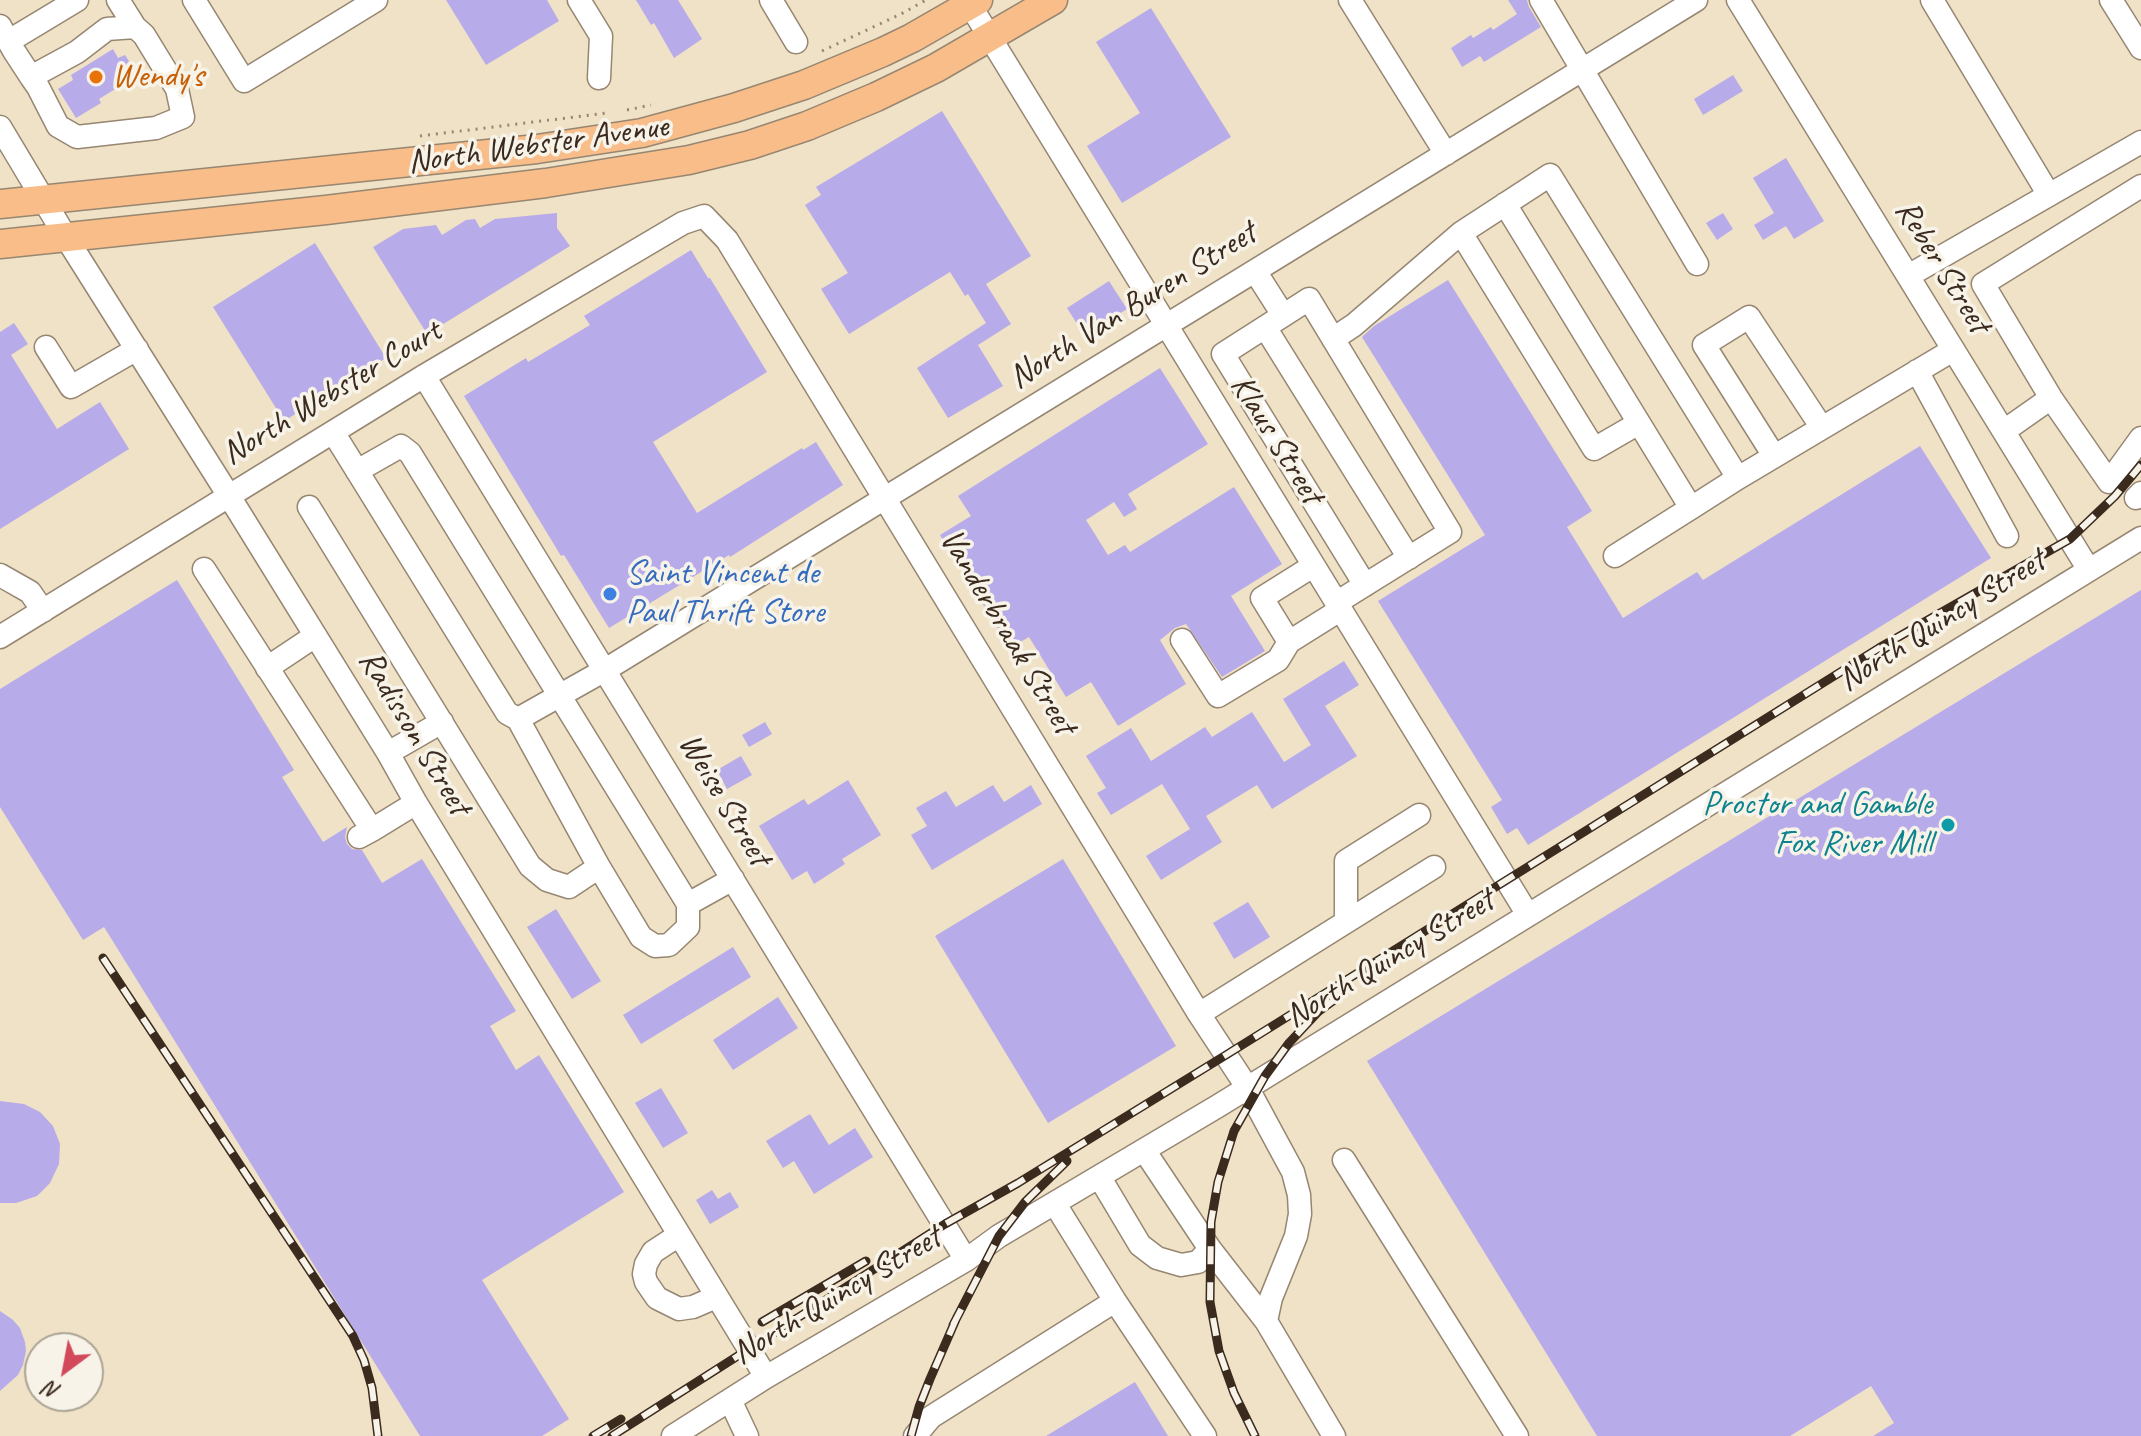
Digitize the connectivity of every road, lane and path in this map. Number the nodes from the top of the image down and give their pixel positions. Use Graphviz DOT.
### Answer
graph roads {
  1 [pos="77,0"];
  2 [pos="118,0"];
  3 [pos="194,0"];
  4 [pos="376,0"];
  5 [pos="579,0"];
  6 [pos="771,0"];
  7 [pos="926,0"];
  8 [pos="1053,0"];
  9 [pos="1350,0"];
  10 [pos="1541,0"];
  11 [pos="1696,0"];
  12 [pos="1738,0"];
  13 [pos="1932,0"];
  14 [pos="2111,0"];
  15 [pos="972,2"];
  16 [pos="62,6"];
  17 [pos="135,27"];
  18 [pos="4,34"];
  19 [pos="990,38"];
  20 [pos="796,42"];
  21 [pos="2141,48"];
  22 [pos="822,50"];
  23 [pos="1584,70"];
  24 [pos="31,77"];
  25 [pos="599,78"];
  26 [pos="653,104"];
  27 [pos="628,110"];
  28 [pos="614,112"];
  29 [pos="0,127"];
  30 [pos="415,136"];
  31 [pos="2141,142"];
  32 [pos="1446,154"];
  33 [pos="2141,186"];
  34 [pos="2049,195"];
  35 [pos="44,201"];
  36 [pos="0,204"];
  37 [pos="1505,204"];
  38 [pos="704,216"];
  39 [pos="1461,233"];
  40 [pos="67,239"];
  41 [pos="0,244"];
  42 [pos="1697,264"];
  43 [pos="1255,271"];
  44 [pos="1908,276"];
  45 [pos="1274,321"];
  46 [pos="1166,326"];
  47 [pos="1333,339"];
  48 [pos="46,347"];
  49 [pos="137,349"];
  50 [pos="1953,350"];
  51 [pos="1917,371"];
  52 [pos="424,376"];
  53 [pos="2051,398"];
  54 [pos="1639,423"];
  55 [pos="1822,428"];
  56 [pos="2004,431"];
  57 [pos="333,432"];
  58 [pos="2141,438"];
  59 [pos="1774,456"];
  60 [pos="357,471"];
  61 [pos="1738,478"];
  62 [pos="229,496"];
  63 [pos="885,498"];
  64 [pos="309,507"];
  65 [pos="1691,508"];
  66 [pos="2007,536"];
  67 [pos="2141,538"];
  68 [pos="1615,556"];
  69 [pos="1409,558"];
  70 [pos="1313,566"];
  71 [pos="204,569"];
  72 [pos="2089,570"];
  73 [pos="0,575"];
  74 [pos="1365,585"];
  75 [pos="1338,607"];
  76 [pos="43,611"];
  77 [pos="315,636"];
  78 [pos="0,637"];
  79 [pos="1182,640"];
  80 [pos="1289,642"];
  81 [pos="267,668"];
  82 [pos="605,670"];
  83 [pos="559,696"];
  84 [pos="518,719"];
  85 [pos="442,722"];
  86 [pos="388,753"];
  87 [pos="416,803"];
  88 [pos="1419,815"];
  89 [pos="599,867"];
  90 [pos="1434,867"];
  91 [pos="733,879"];
  92 [pos="688,904"];
  93 [pos="1528,915"];
  94 [pos="1346,922"];
  95 [pos="1199,1014"];
  96 [pos="1247,1087"];
  97 [pos="1144,1150"];
  98 [pos="1344,1160"];
  99 [pos="1100,1178"];
  100 [pos="1055,1204"];
  101 [pos="679,1235"];
  102 [pos="1210,1249"];
  103 [pos="966,1260"];
  104 [pos="716,1297"];
  105 [pos="1115,1301"];
  106 [pos="1266,1321"];
  107 [pos="766,1377"];
  108 [pos="730,1400"];
  109 [pos="673,1436"];
  110 [pos="747,1436"];
  111 [pos="915,1436"];
  112 [pos="1205,1436"];
  113 [pos="1334,1436"];
  114 [pos="1517,1436"];
  1 -- 16 [label="street"];
  2 -- 17 [label="street"];
  3 -- 4 [label="street"];
  5 -- 25 [label="street"];
  6 -- 20 [label="street"];
  7 -- 22 [label="path"];
  8 -- 19 [label="main road, North Webster Avenue"];
  9 -- 32 [label="street"];
  10 -- 23 [label="street"];
  11 -- 23 [label="street, North Van Buren Street"];
  12 -- 44 [label="street, Reber Street"];
  13 -- 34 [label="street"];
  14 -- 21 [label="street"];
  15 -- 19 [label="street, Klaus Street"];
  15 -- 35 [label="main road, North Webster Avenue"];
  16 -- 18 [label="street"];
  17 -- 24 [label="street"];
  17 -- 24 [label="street"];
  18 -- 24 [label="street"];
  19 -- 40 [label="main road, North Webster Avenue"];
  19 -- 46 [label="street, Klaus Street"];
  23 -- 32 [label="street, North Van Buren Street"];
  23 -- 42 [label="street"];
  26 -- 27 [label="path"];
  28 -- 30 [label="path"];
  29 -- 35 [label="street, Radisson Street"];
  31 -- 34 [label="street"];
  32 -- 43 [label="street, North Van Buren Street"];
  33 -- 53 [label="street"];
  34 -- 44 [label="street"];
  35 -- 36 [label="main road, North Webster Avenue"];
  35 -- 40 [label="street, Radisson Street"];
  37 -- 39 [label="street"];
  37 -- 54 [label="street"];
  37 -- 61 [label="street"];
  38 -- 52 [label="street, North Webster Court"];
  38 -- 63 [label="street, Vanderbraak Street"];
  39 -- 47 [label="street"];
  39 -- 54 [label="street"];
  40 -- 41 [label="main road, North Webster Avenue"];
  40 -- 49 [label="street, Radisson Street"];
  43 -- 45 [label="street"];
  43 -- 46 [label="street, North Van Buren Street"];
  44 -- 50 [label="street, Reber Street"];
  45 -- 47 [label="street"];
  45 -- 69 [label="street"];
  45 -- 74 [label="street"];
  46 -- 63 [label="street, North Van Buren Street"];
  46 -- 70 [label="street, Klaus Street"];
  47 -- 69 [label="street"];
  48 -- 49 [label="street"];
  49 -- 62 [label="street, Radisson Street"];
  50 -- 51 [label="street"];
  50 -- 56 [label="street, Reber Street"];
  51 -- 55 [label="street"];
  51 -- 66 [label="street"];
  52 -- 57 [label="street, North Webster Court"];
  52 -- 82 [label="street, Weise Street"];
  53 -- 56 [label="street"];
  53 -- 58 [label="street"];
  54 -- 65 [label="street"];
  55 -- 59 [label="street"];
  55 -- 59 [label="street"];
  56 -- 72 [label="street, Reber Street"];
  57 -- 60 [label="street"];
  57 -- 62 [label="street, North Webster Court"];
  59 -- 61 [label="street"];
  60 -- 83 [label="street"];
  60 -- 84 [label="street"];
  61 -- 65 [label="street"];
  62 -- 76 [label="street, North Webster Court"];
  62 -- 77 [label="street, Radisson Street"];
  63 -- 82 [label="street, North Van Buren Street"];
  63 -- 95 [label="street, Vanderbraak Street"];
  64 -- 85 [label="street"];
  65 -- 68 [label="street"];
  67 -- 72 [label="street, North Quincy Street"];
  69 -- 74 [label="street"];
  70 -- 75 [label="street, Klaus Street"];
  70 -- 80 [label="street"];
  71 -- 81 [label="street"];
  72 -- 93 [label="street, North Quincy Street"];
  73 -- 76 [label="street"];
  74 -- 75 [label="street"];
  75 -- 80 [label="street"];
  75 -- 93 [label="street, Klaus Street"];
  76 -- 78 [label="street, North Webster Court"];
  77 -- 81 [label="street"];
  77 -- 86 [label="street, Radisson Street"];
  79 -- 80 [label="street"];
  81 -- 87 [label="street"];
  82 -- 83 [label="street, North Van Buren Street"];
  82 -- 91 [label="street, Weise Street"];
  83 -- 84 [label="street, North Van Buren Street"];
  83 -- 92 [label="street"];
  84 -- 89 [label="street"];
  85 -- 86 [label="street"];
  85 -- 89 [label="street"];
  86 -- 87 [label="street, Radisson Street"];
  87 -- 101 [label="street, Radisson Street"];
  88 -- 94 [label="street"];
  89 -- 92 [label="street"];
  90 -- 94 [label="street"];
  91 -- 92 [label="street"];
  91 -- 103 [label="street, Weise Street"];
  93 -- 96 [label="street, North Quincy Street"];
  94 -- 95 [label="street"];
  95 -- 96 [label="street, Vanderbraak Street"];
  96 -- 97 [label="street, North Quincy Street"];
  96 -- 106 [label="street, Vanderbraak Street"];
  97 -- 99 [label="street, North Quincy Street"];
  97 -- 102 [label="street"];
  98 -- 114 [label="street"];
  99 -- 100 [label="street, North Quincy Street"];
  99 -- 102 [label="street"];
  100 -- 103 [label="street, North Quincy Street"];
  100 -- 105 [label="street"];
  101 -- 104 [label="street, Radisson Street"];
  101 -- 104 [label="street"];
  102 -- 106 [label="street"];
  103 -- 107 [label="street, North Quincy Street"];
  104 -- 107 [label="street, Radisson Street"];
  105 -- 111 [label="street"];
  105 -- 112 [label="street"];
  106 -- 113 [label="street"];
  107 -- 108 [label="street, North Quincy Street"];
  108 -- 109 [label="street, North Quincy Street"];
  108 -- 110 [label="street"];
}
